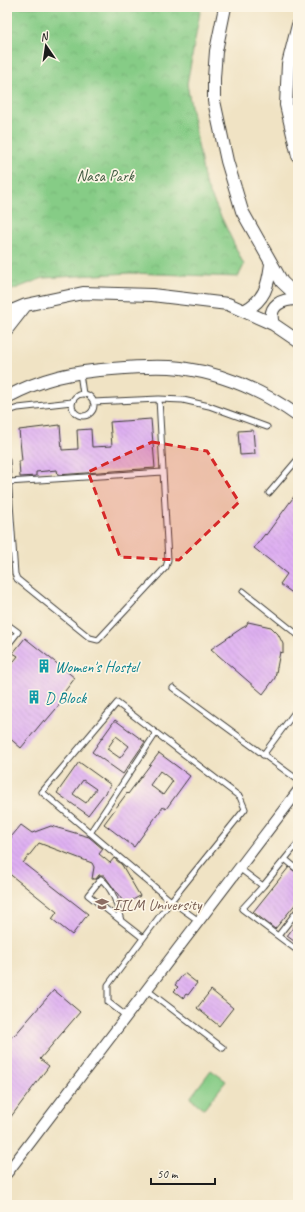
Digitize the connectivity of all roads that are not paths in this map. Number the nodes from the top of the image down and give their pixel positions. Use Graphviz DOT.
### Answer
graph roads {
  1 [pos="225,7"];
  2 [pos="298,25"];
  3 [pos="298,156"];
  4 [pos="271,264"];
  5 [pos="298,298"];
  6 [pos="26,306"];
  7 [pos="244,311"];
  8 [pos="7,313"];
  9 [pos="273,324"];
  10 [pos="7,329"];
  11 [pos="298,341"];
  12 [pos="80,372"];
  13 [pos="83,394"];
  14 [pos="7,397"];
  15 [pos="159,399"];
  16 [pos="72,402"];
  17 [pos="93,402"];
  18 [pos="7,414"];
  19 [pos="298,416"];
  20 [pos="267,427"];
  21 [pos="298,459"];
  22 [pos="7,461"];
  23 [pos="163,472"];
  24 [pos="8,482"];
  25 [pos="269,493"];
  26 [pos="243,591"];
  27 [pos="7,624"];
  28 [pos="298,635"];
  29 [pos="7,646"];
  30 [pos="173,688"];
  31 [pos="298,708"];
  32 [pos="156,733"];
  33 [pos="263,755"];
  34 [pos="298,780"];
  35 [pos="298,791"];
  36 [pos="90,833"];
  37 [pos="298,843"];
  38 [pos="285,859"];
  39 [pos="239,868"];
  40 [pos="298,870"];
  41 [pos="263,886"];
  42 [pos="171,901"];
  43 [pos="298,910"];
  44 [pos="121,921"];
  45 [pos="199,921"];
  46 [pos="278,936"];
  47 [pos="143,938"];
  48 [pos="298,951"];
  49 [pos="147,990"];
  50 [pos="126,1016"];
  51 [pos="223,1048"];
  52 [pos="7,1173"];
  1 -- 4 [label="street"];
  2 -- 3 [label="street"];
  4 -- 5 [label="street"];
  4 -- 7 [label="street"];
  5 -- 9 [label="street"];
  6 -- 7 [label="street"];
  6 -- 8 [label="street"];
  6 -- 10 [label="street"];
  7 -- 9 [label="street"];
  9 -- 11 [label="street"];
  12 -- 13 [label="lane"];
  12 -- 14 [label="street"];
  12 -- 19 [label="street"];
  13 -- 16 [label="lane"];
  13 -- 17 [label="lane"];
  15 -- 17 [label="lane"];
  15 -- 20 [label="lane"];
  15 -- 23 [label="lane"];
  16 -- 17 [label="lane"];
  16 -- 18 [label="lane"];
  21 -- 25 [label="lane"];
  22 -- 24 [label="lane"];
  23 -- 24 [label="lane"];
  23 -- 24 [label="lane"];
  26 -- 28 [label="lane"];
  27 -- 29 [label="lane"];
  30 -- 33 [label="lane"];
  31 -- 33 [label="lane"];
  32 -- 36 [label="lane"];
  32 -- 36 [label="lane"];
  32 -- 42 [label="lane"];
  33 -- 34 [label="lane"];
  35 -- 39 [label="street"];
  36 -- 42 [label="lane"];
  37 -- 38 [label="lane"];
  38 -- 40 [label="lane"];
  38 -- 41 [label="lane"];
  39 -- 41 [label="lane"];
  39 -- 45 [label="street"];
  41 -- 46 [label="lane"];
  42 -- 45 [label="lane"];
  42 -- 47 [label="lane"];
  43 -- 46 [label="lane"];
  44 -- 44 [label="lane"];
  44 -- 47 [label="lane"];
  45 -- 49 [label="street"];
  46 -- 48 [label="lane"];
  47 -- 50 [label="lane"];
  49 -- 50 [label="street"];
  49 -- 51 [label="lane"];
  50 -- 52 [label="street"];
}
